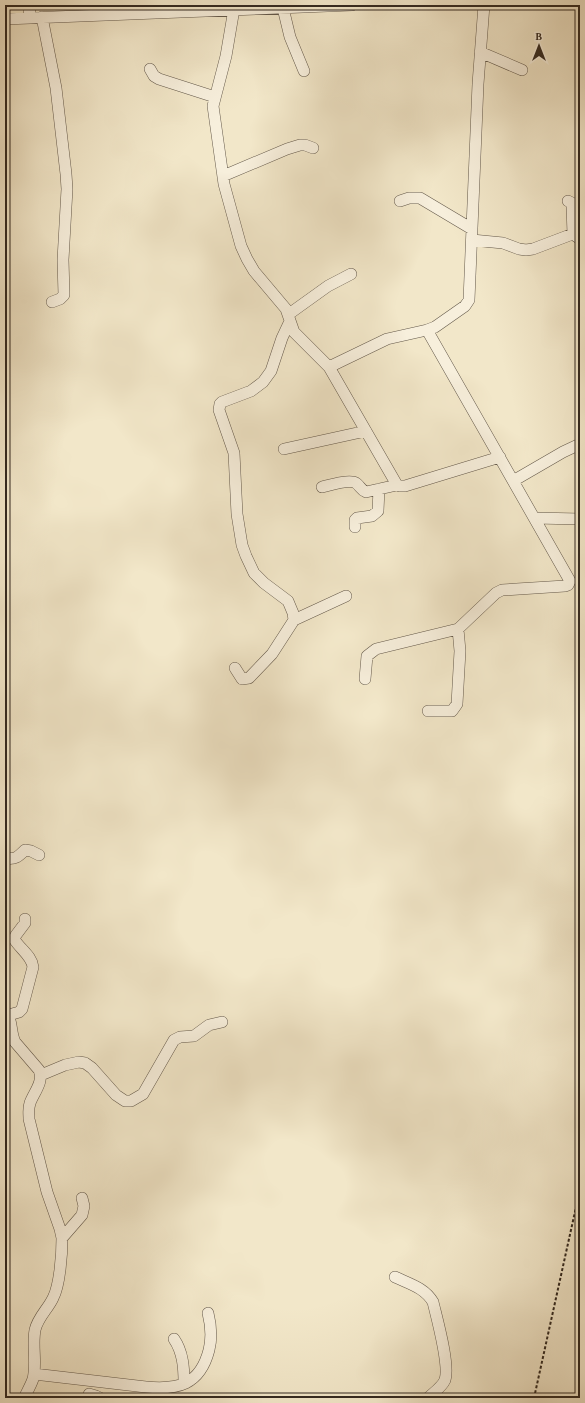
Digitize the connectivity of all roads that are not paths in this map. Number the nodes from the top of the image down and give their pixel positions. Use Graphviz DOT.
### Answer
graph roads {
  1 [pos="30,5"];
  2 [pos="352,5"];
  3 [pos="484,5"];
  4 [pos="204,8"];
  5 [pos="283,8"];
  6 [pos="234,9"];
  7 [pos="42,17"];
  8 [pos="29,18"];
  9 [pos="5,19"];
  10 [pos="480,52"];
  11 [pos="150,69"];
  12 [pos="522,70"];
  13 [pos="304,71"];
  14 [pos="215,97"];
  15 [pos="313,148"];
  16 [pos="223,176"];
  17 [pos="400,201"];
  18 [pos="568,201"];
  19 [pos="472,234"];
  20 [pos="577,237"];
  21 [pos="351,274"];
  22 [pos="52,302"];
  23 [pos="289,318"];
  24 [pos="427,330"];
  25 [pos="329,367"];
  26 [pos="366,431"];
  27 [pos="580,444"];
  28 [pos="284,449"];
  29 [pos="500,457"];
  30 [pos="513,481"];
  31 [pos="397,484"];
  32 [pos="322,487"];
  33 [pos="379,489"];
  34 [pos="534,518"];
  35 [pos="580,519"];
  36 [pos="354,527"];
  37 [pos="346,596"];
  38 [pos="294,620"];
  39 [pos="458,629"];
  40 [pos="235,668"];
  41 [pos="365,679"];
  42 [pos="428,711"];
  43 [pos="39,855"];
  44 [pos="5,858"];
  45 [pos="25,919"];
  46 [pos="6,1014"];
  47 [pos="222,1022"];
  48 [pos="41,1075"];
  49 [pos="82,1198"];
  50 [pos="62,1238"];
  51 [pos="395,1277"];
  52 [pos="208,1313"];
  53 [pos="174,1339"];
  54 [pos="34,1374"];
  55 [pos="184,1383"];
  56 [pos="89,1394"];
  57 [pos="24,1398"];
  58 [pos="100,1398"];
  59 [pos="428,1398"];
  1 -- 8 [label="street"];
  2 -- 5 [label="street"];
  3 -- 10 [label="street"];
  4 -- 6 [label="street"];
  4 -- 7 [label="street"];
  5 -- 6 [label="street"];
  5 -- 13 [label="street"];
  6 -- 14 [label="street"];
  7 -- 8 [label="street"];
  7 -- 22 [label="street"];
  8 -- 9 [label="street"];
  10 -- 12 [label="street"];
  10 -- 19 [label="street"];
  11 -- 14 [label="street"];
  14 -- 16 [label="street"];
  15 -- 16 [label="street"];
  16 -- 23 [label="street"];
  17 -- 19 [label="street"];
  18 -- 20 [label="street"];
  19 -- 20 [label="street"];
  19 -- 24 [label="street"];
  21 -- 23 [label="street"];
  23 -- 25 [label="street"];
  23 -- 38 [label="street"];
  24 -- 25 [label="street"];
  24 -- 29 [label="street"];
  25 -- 26 [label="street"];
  26 -- 28 [label="street"];
  26 -- 31 [label="street"];
  27 -- 30 [label="street"];
  29 -- 30 [label="street"];
  29 -- 31 [label="street"];
  30 -- 34 [label="street"];
  31 -- 33 [label="street"];
  32 -- 33 [label="street"];
  33 -- 36 [label="street"];
  34 -- 35 [label="street"];
  34 -- 39 [label="street"];
  37 -- 38 [label="street"];
  38 -- 40 [label="street"];
  39 -- 41 [label="street"];
  39 -- 42 [label="street"];
  43 -- 44 [label="street"];
  45 -- 46 [label="street"];
  46 -- 48 [label="street"];
  47 -- 48 [label="street"];
  48 -- 50 [label="street"];
  49 -- 50 [label="street"];
  50 -- 54 [label="street"];
  51 -- 59 [label="street"];
  52 -- 55 [label="street"];
  53 -- 55 [label="street"];
  54 -- 55 [label="street"];
  54 -- 57 [label="street"];
  56 -- 58 [label="street"];
}
